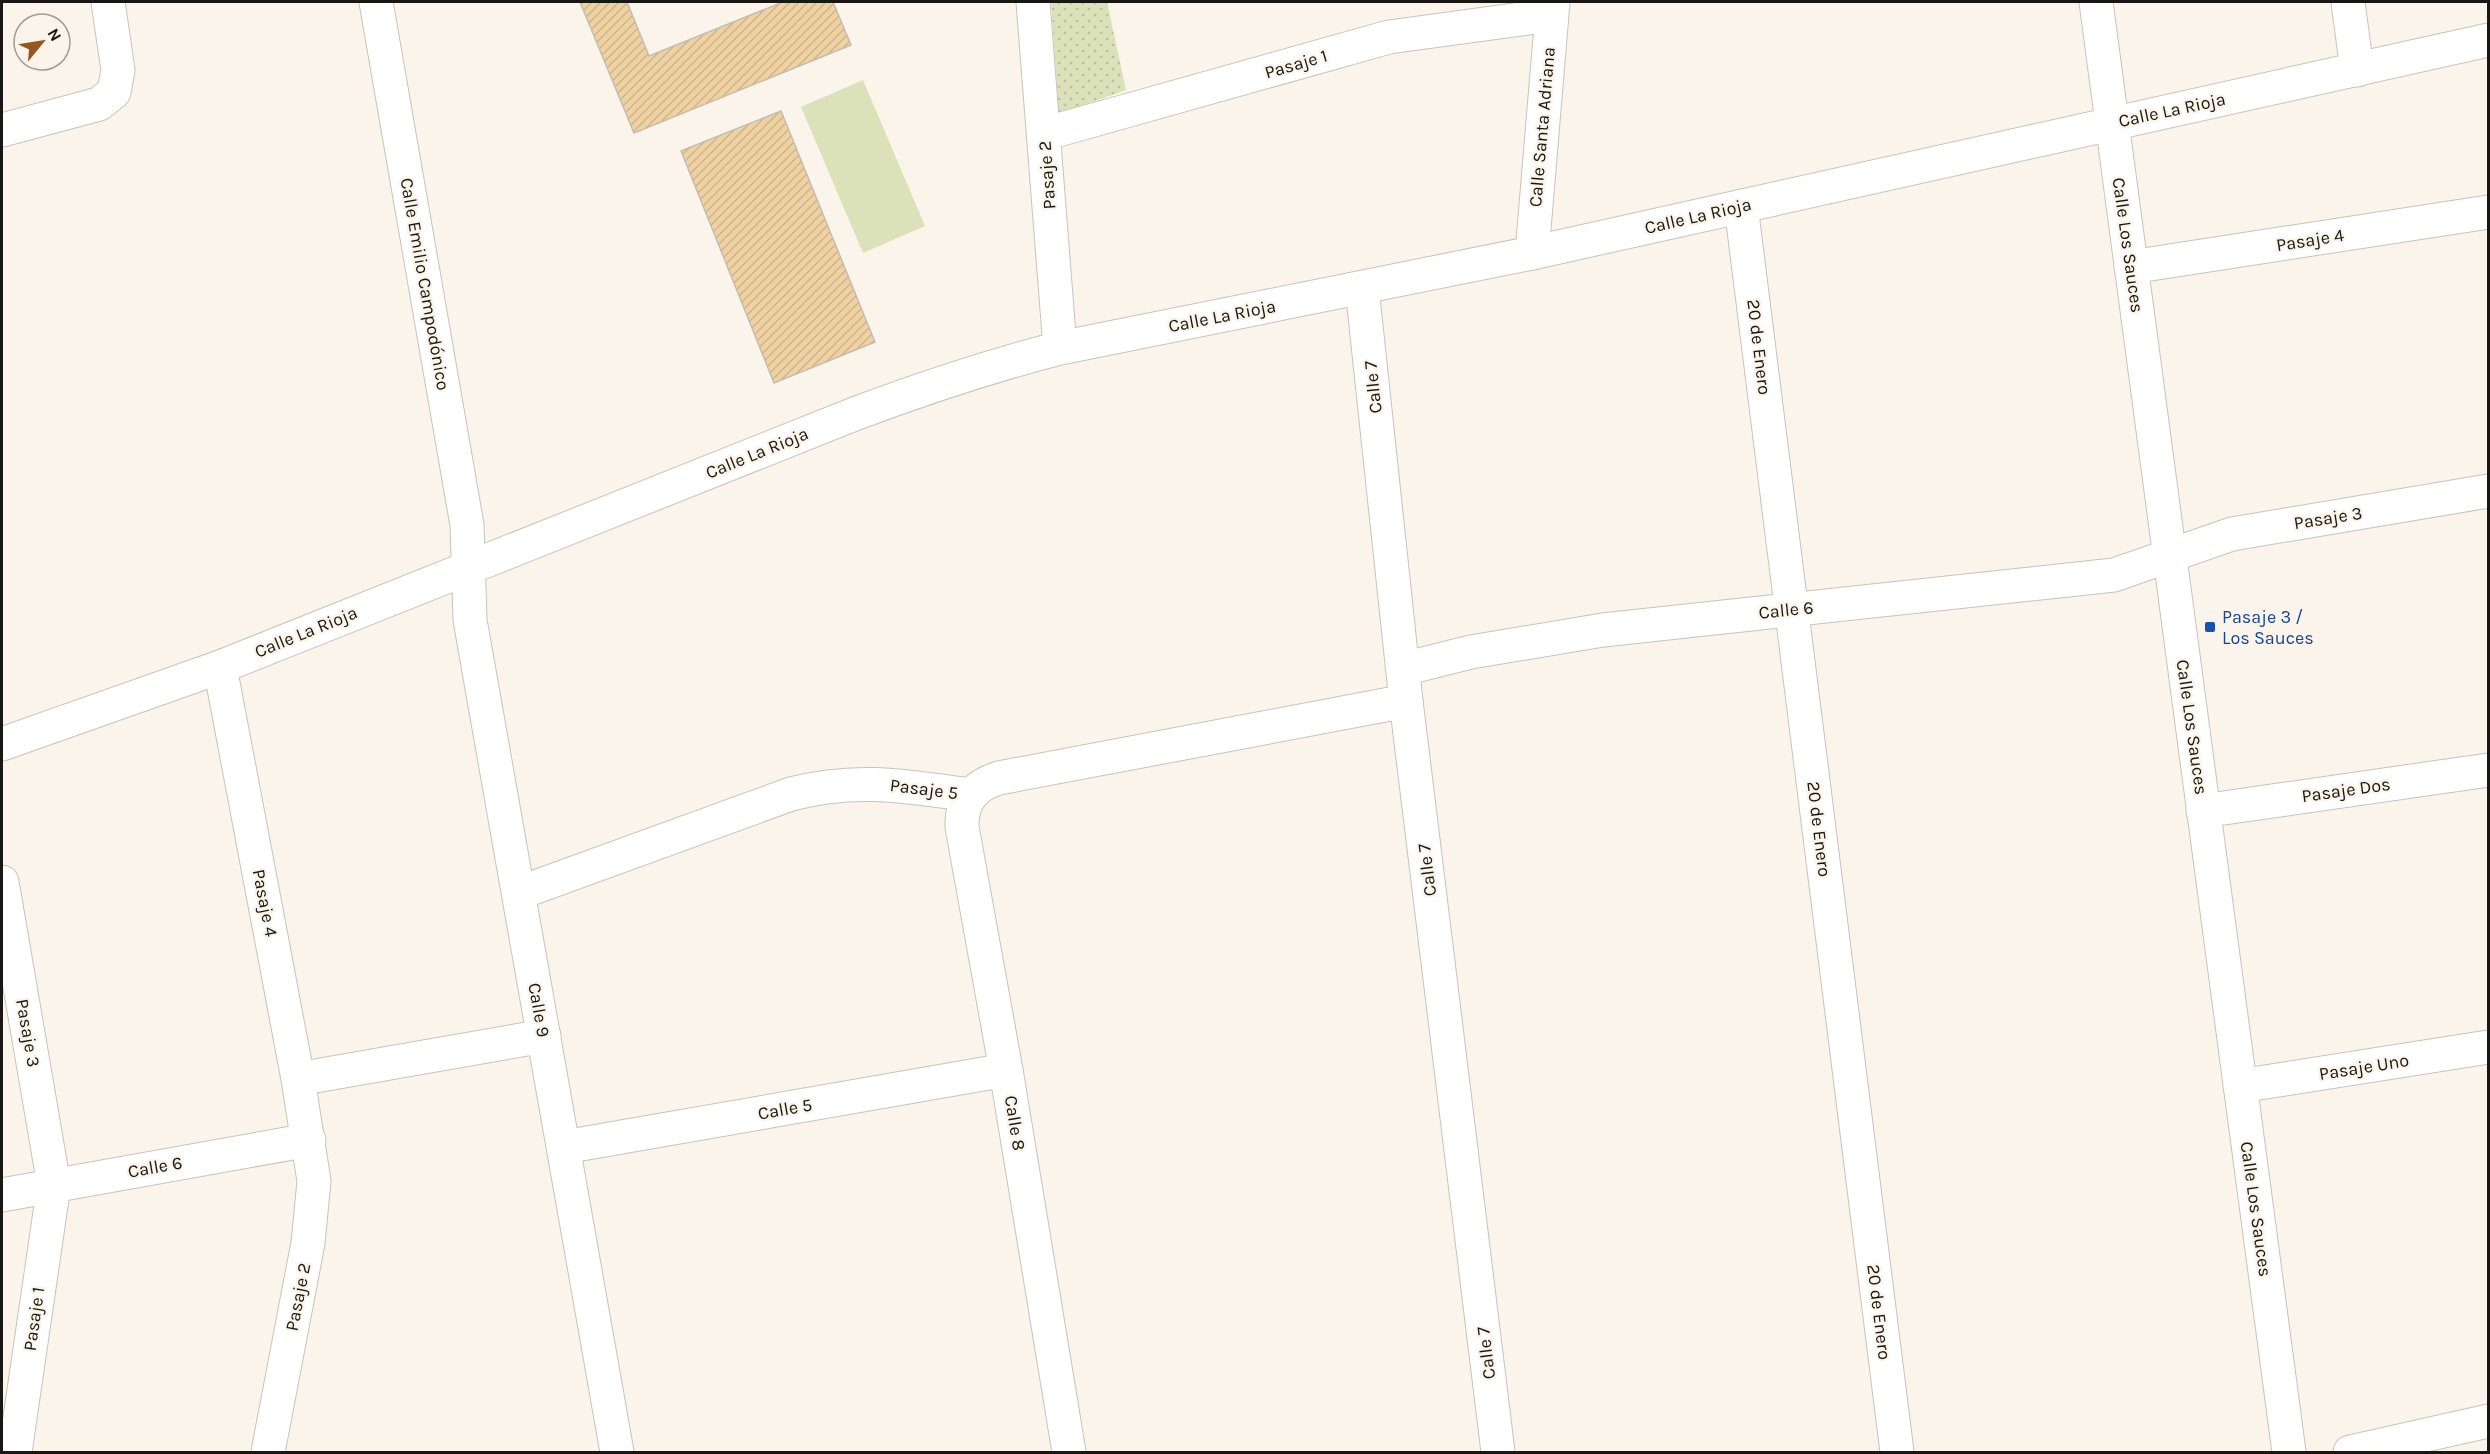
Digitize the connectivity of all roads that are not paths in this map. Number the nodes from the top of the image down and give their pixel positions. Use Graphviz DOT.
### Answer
graph roads {
  1 [pos="108,2"];
  2 [pos="376,2"];
  3 [pos="1032,2"];
  4 [pos="2096,2"];
  5 [pos="2348,2"];
  6 [pos="1552,8"];
  7 [pos="2488,40"];
  8 [pos="2357,70"];
  9 [pos="2112,123"];
  10 [pos="2,130"];
  11 [pos="1044,134"];
  12 [pos="1741,206"];
  13 [pos="2488,212"];
  14 [pos="1532,253"];
  15 [pos="2131,267"];
  16 [pos="1362,288"];
  17 [pos="1060,348"];
  18 [pos="2488,491"];
  19 [pos="2169,555"];
  20 [pos="468,567"];
  21 [pos="1792,609"];
  22 [pos="220,666"];
  23 [pos="1403,669"];
  24 [pos="1406,701"];
  25 [pos="2,744"];
  26 [pos="2488,770"];
  27 [pos="970,795"];
  28 [pos="2203,811"];
  29 [pos="2,882"];
  30 [pos="519,893"];
  31 [pos="544,1036"];
  32 [pos="2488,1047"];
  33 [pos="1006,1070"];
  34 [pos="298,1079"];
  35 [pos="2240,1086"];
  36 [pos="309,1140"];
  37 [pos="564,1147"];
  38 [pos="54,1185"];
  39 [pos="2,1195"];
  40 [pos="2488,1421"];
  41 [pos="15,1452"];
  42 [pos="268,1452"];
  43 [pos="617,1452"];
  44 [pos="1070,1452"];
  45 [pos="1498,1452"];
  46 [pos="1897,1452"];
  47 [pos="2289,1452"];
  48 [pos="2350,1452"];
  1 -- 10 [label="street"];
  2 -- 20 [label="street, Calle Emilio Campodónico"];
  3 -- 11 [label="street, Pasaje 2"];
  4 -- 9 [label="street, Calle Los Sauces"];
  5 -- 8 [label="street"];
  6 -- 11 [label="street, Pasaje 1"];
  6 -- 14 [label="street, Calle Santa Adriana"];
  7 -- 8 [label="street, Calle La Rioja"];
  8 -- 9 [label="street, Calle La Rioja"];
  9 -- 12 [label="street, Calle La Rioja"];
  9 -- 15 [label="street, Calle Los Sauces"];
  11 -- 17 [label="street, Pasaje 2"];
  12 -- 14 [label="street, Calle La Rioja"];
  12 -- 21 [label="street, 20 de Enero"];
  13 -- 15 [label="street, Pasaje 4"];
  14 -- 16 [label="street, Calle La Rioja"];
  15 -- 19 [label="street, Calle Los Sauces"];
  16 -- 17 [label="street, Calle La Rioja"];
  16 -- 23 [label="street, Calle 7"];
  17 -- 20 [label="street, Calle La Rioja"];
  18 -- 19 [label="street, Pasaje 3"];
  19 -- 21 [label="street, Calle 6"];
  19 -- 28 [label="street, Calle Los Sauces"];
  20 -- 22 [label="street, Calle La Rioja"];
  20 -- 30 [label="street, Calle 9"];
  21 -- 23 [label="street, Calle 6"];
  21 -- 46 [label="street, 20 de Enero"];
  22 -- 25 [label="street, Calle La Rioja"];
  22 -- 34 [label="street, Pasaje 4"];
  23 -- 24 [label="street, Calle 7"];
  24 -- 27 [label="street, Pasaje 5"];
  24 -- 45 [label="street, Calle 7"];
  26 -- 28 [label="street, Pasaje Dos"];
  27 -- 30 [label="street, Pasaje 5"];
  27 -- 33 [label="street, Calle 8"];
  28 -- 35 [label="street, Calle Los Sauces"];
  29 -- 38 [label="street, Pasaje 3"];
  30 -- 31 [label="street, Calle 9"];
  31 -- 34 [label="street"];
  31 -- 37 [label="street, Calle 9"];
  32 -- 35 [label="street, Pasaje Uno"];
  33 -- 37 [label="street, Calle 5"];
  33 -- 44 [label="street, Calle 8"];
  34 -- 36 [label="street, Pasaje 4"];
  35 -- 47 [label="street, Calle Los Sauces"];
  36 -- 38 [label="street, Calle 6"];
  36 -- 42 [label="street, Pasaje 2"];
  37 -- 43 [label="street, Calle 9"];
  38 -- 39 [label="street, Calle 6"];
  38 -- 41 [label="street, Pasaje 1"];
  40 -- 48 [label="street"];
}
